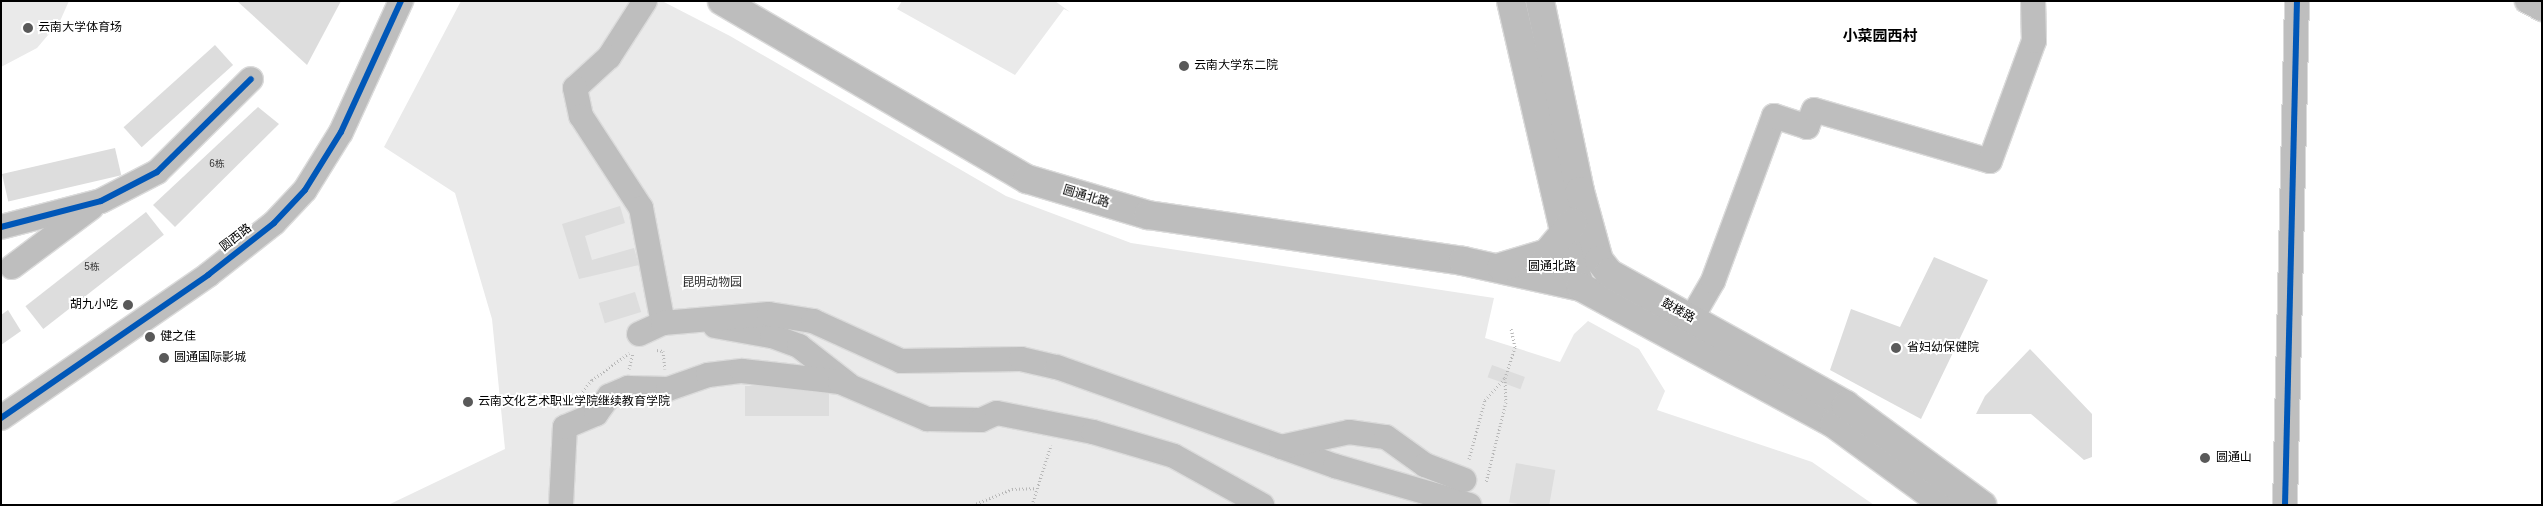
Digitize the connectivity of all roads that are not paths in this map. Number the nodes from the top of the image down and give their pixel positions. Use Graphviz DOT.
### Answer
graph roads {
  1 [pos="401,1"];
  2 [pos="645,1"];
  3 [pos="722,1"];
  4 [pos="1511,1"];
  5 [pos="1540,1"];
  6 [pos="2033,1"];
  7 [pos="2297,1"];
  8 [pos="2527,1"];
  9 [pos="2542,9"];
  10 [pos="251,79"];
  11 [pos="1580,191"];
  12 [pos="101,201"];
  13 [pos="1,227"];
  14 [pos="1565,234"];
  15 [pos="12,267"];
  16 [pos="1604,267"];
  17 [pos="1494,268"];
  18 [pos="1577,276"];
  19 [pos="705,319"];
  20 [pos="1691,319"];
  21 [pos="663,323"];
  22 [pos="639,334"];
  23 [pos="850,387"];
  24 [pos="1,418"];
  25 [pos="1281,447"];
  26 [pos="1475,483"];
  27 [pos="561,505"];
  28 [pos="1262,505"];
  29 [pos="1469,505"];
  30 [pos="1944,505"];
  31 [pos="1982,505"];
  32 [pos="2285,505"];
  1 -- 24 [label="street, 圆西路"];
  2 -- 21 [label="street"];
  3 -- 17 [label="main road, 圆通北路"];
  4 -- 14 [label="main road"];
  5 -- 11 [label="main road"];
  6 -- 20 [label="street"];
  7 -- 32 [label="street"];
  8 -- 9 [label="street"];
  10 -- 12 [label="street"];
  11 -- 14 [label="main road"];
  11 -- 16 [label="main road"];
  12 -- 13 [label="street"];
  12 -- 15 [label="street"];
  14 -- 17 [label="main road"];
  14 -- 18 [label="main road"];
  16 -- 18 [label="main road, 圆通北路"];
  16 -- 20 [label="main road, 鼓楼路"];
  17 -- 18 [label="main road, 圆通北路"];
  18 -- 30 [label="main road, 鼓楼路"];
  19 -- 21 [label="street"];
  19 -- 23 [label="street"];
  19 -- 25 [label="street"];
  20 -- 31 [label="main road, 鼓楼路"];
  21 -- 22 [label="street"];
  23 -- 27 [label="street"];
  23 -- 28 [label="street"];
  25 -- 26 [label="street"];
  25 -- 29 [label="street"];
}
